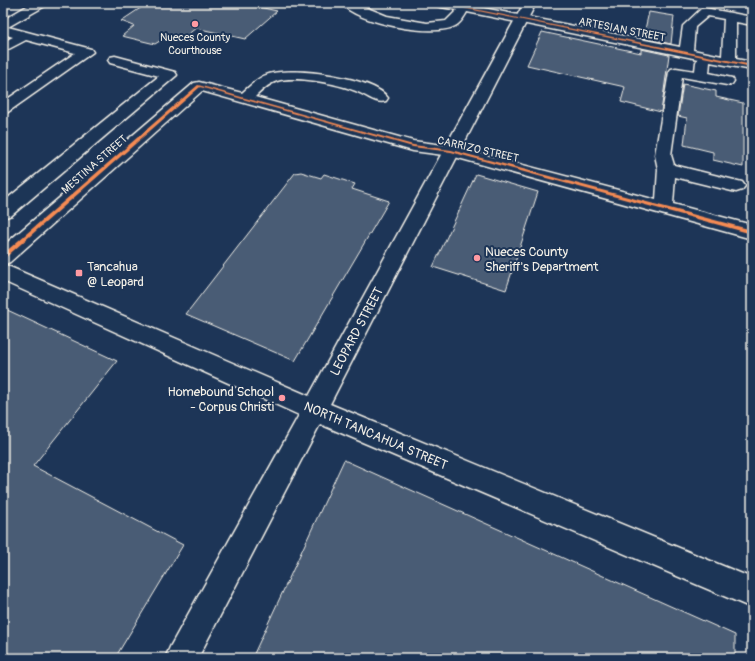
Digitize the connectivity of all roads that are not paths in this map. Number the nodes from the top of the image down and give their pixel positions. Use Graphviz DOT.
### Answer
graph roads {
  1 [pos="41,3"];
  2 [pos="347,3"];
  3 [pos="440,3"];
  4 [pos="530,3"];
  5 [pos="464,8"];
  6 [pos="730,17"];
  7 [pos="522,19"];
  8 [pos="752,21"];
  9 [pos="3,25"];
  10 [pos="3,30"];
  11 [pos="25,35"];
  12 [pos="3,48"];
  13 [pos="86,52"];
  14 [pos="686,52"];
  15 [pos="705,57"];
  16 [pos="729,62"];
  17 [pos="752,66"];
  18 [pos="702,76"];
  19 [pos="727,81"];
  20 [pos="199,86"];
  21 [pos="382,98"];
  22 [pos="244,99"];
  23 [pos="3,109"];
  24 [pos="451,151"];
  25 [pos="66,161"];
  26 [pos="666,169"];
  27 [pos="99,173"];
  28 [pos="736,186"];
  29 [pos="664,208"];
  30 [pos="3,209"];
  31 [pos="752,232"];
  32 [pos="3,257"];
  33 [pos="3,272"];
  34 [pos="315,410"];
  35 [pos="752,593"];
  36 [pos="181,658"];
  1 -- 9 [label="main road"];
  2 -- 5 [label="main road"];
  3 -- 5 [label="main road, ARTESIAN STREET"];
  4 -- 7 [label="main road, LEOPARD STREET"];
  5 -- 7 [label="main road, ARTESIAN STREET"];
  6 -- 8 [label="main road"];
  6 -- 14 [label="main road"];
  6 -- 16 [label="main road"];
  7 -- 14 [label="main road, ARTESIAN STREET"];
  7 -- 24 [label="main road, LEOPARD STREET"];
  10 -- 11 [label="main road"];
  11 -- 12 [label="main road"];
  11 -- 13 [label="main road"];
  13 -- 23 [label="main road"];
  13 -- 25 [label="main road"];
  14 -- 15 [label="main road, ARTESIAN STREET"];
  15 -- 16 [label="main road, ARTESIAN STREET"];
  15 -- 18 [label="main road"];
  16 -- 17 [label="main road, ARTESIAN STREET"];
  18 -- 19 [label="main road"];
  18 -- 26 [label="main road"];
  20 -- 22 [label="main road, CARRIZO STREET"];
  20 -- 27 [label="main road, MESTINA STREET"];
  21 -- 22 [label="main road"];
  22 -- 24 [label="main road, CARRIZO STREET"];
  24 -- 29 [label="main road, CARRIZO STREET"];
  24 -- 34 [label="main road, LEOPARD STREET"];
  25 -- 27 [label="main road"];
  25 -- 30 [label="main road"];
  26 -- 28 [label="main road"];
  26 -- 29 [label="main road"];
  27 -- 32 [label="main road, MESTINA STREET"];
  29 -- 31 [label="main road, CARRIZO STREET"];
  33 -- 34 [label="main road, NORTH TANCAHUA STREET"];
  34 -- 35 [label="main road, NORTH TANCAHUA STREET"];
  34 -- 36 [label="main road, LEOPARD STREET"];
}
